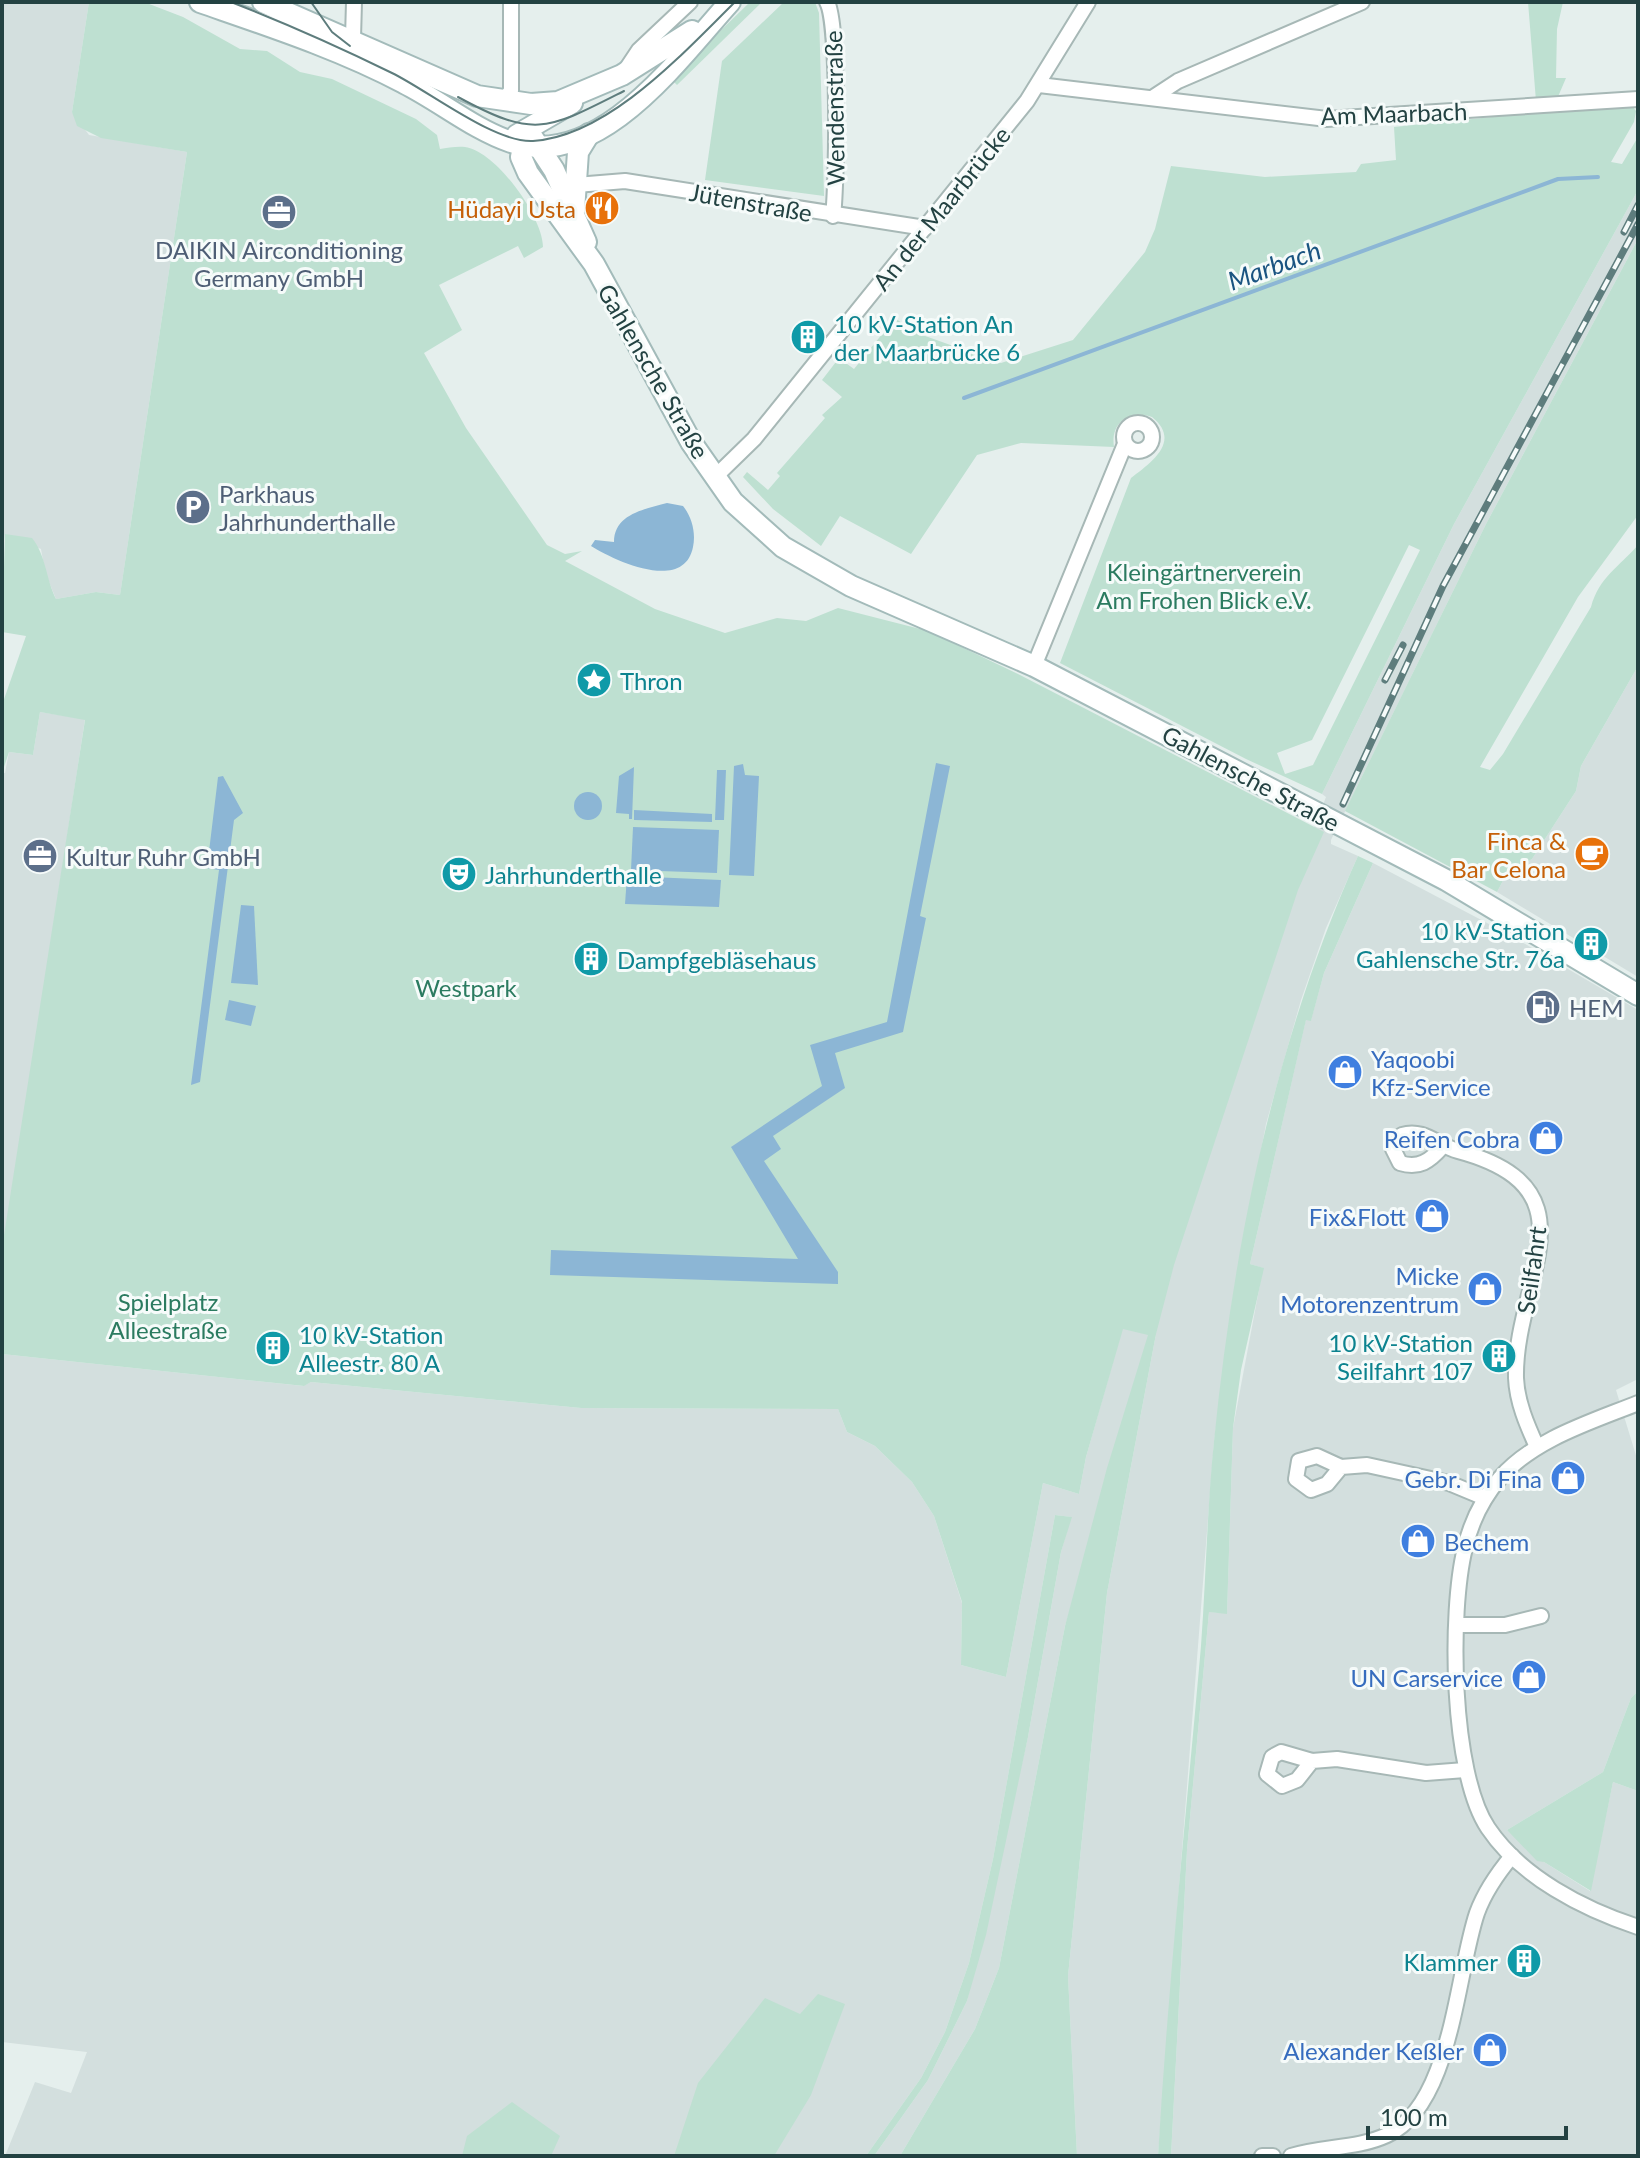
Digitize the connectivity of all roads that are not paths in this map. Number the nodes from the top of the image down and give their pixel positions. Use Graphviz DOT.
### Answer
graph roads {
  1 [pos="200,2"];
  2 [pos="263,2"];
  3 [pos="354,2"];
  4 [pos="511,2"];
  5 [pos="690,2"];
  6 [pos="730,2"];
  7 [pos="827,2"];
  8 [pos="1088,2"];
  9 [pos="1362,2"];
  10 [pos="287,6"];
  11 [pos="278,30"];
  12 [pos="353,38"];
  13 [pos="622,75"];
  14 [pos="1039,85"];
  15 [pos="591,90"];
  16 [pos="1152,98"];
  17 [pos="1638,99"];
  18 [pos="502,102"];
  19 [pos="589,134"];
  20 [pos="524,140"];
  21 [pos="576,185"];
  22 [pos="574,211"];
  23 [pos="833,216"];
  24 [pos="925,228"];
  25 [pos="594,264"];
  26 [pos="1125,444"];
  27 [pos="716,476"];
  28 [pos="1034,666"];
  29 [pos="1638,995"];
  30 [pos="1442,1147"];
  31 [pos="1638,1403"];
  32 [pos="1537,1447"];
  33 [pos="1341,1467"];
  34 [pos="1485,1498"];
  35 [pos="1541,1616"];
  36 [pos="1458,1625"];
  37 [pos="1312,1761"];
  38 [pos="1465,1770"];
  39 [pos="1512,1856"];
  40 [pos="1638,1927"];
  41 [pos="1262,2156"];
  42 [pos="1273,2156"];
  43 [pos="1291,2156"];
  1 -- 11 [label="street"];
  2 -- 10 [label="street"];
  3 -- 12 [label="street"];
  4 -- 18 [label="street"];
  5 -- 13 [label="street"];
  6 -- 13 [label="street"];
  6 -- 19 [label="street"];
  7 -- 23 [label="street, Wendenstraße"];
  8 -- 14 [label="street, An der Maarbrücke"];
  9 -- 16 [label="street"];
  10 -- 11 [label="street"];
  10 -- 12 [label="street"];
  11 -- 20 [label="street"];
  12 -- 18 [label="street"];
  13 -- 15 [label="street"];
  14 -- 16 [label="street, Am Maarbach"];
  14 -- 24 [label="street, An der Maarbrücke"];
  15 -- 18 [label="street"];
  15 -- 20 [label="street"];
  16 -- 17 [label="street, Am Maarbach"];
  18 -- 20 [label="street"];
  19 -- 20 [label="street"];
  19 -- 21 [label="street, Gahlensche Straße"];
  20 -- 22 [label="street, Gahlensche Straße"];
  20 -- 25 [label="street, Gahlensche Straße"];
  21 -- 22 [label="street, Gahlensche Straße"];
  21 -- 23 [label="street, Jütenstraße"];
  22 -- 25 [label="street, Gahlensche Straße"];
  23 -- 24 [label="street, Jütenstraße"];
  24 -- 27 [label="street, An der Maarbrücke"];
  25 -- 27 [label="street, Gahlensche Straße"];
  26 -- 28 [label="street"];
  27 -- 28 [label="street, Gahlensche Straße"];
  28 -- 29 [label="street, Gahlensche Straße"];
  30 -- 32 [label="street, Seilfahrt"];
  31 -- 32 [label="street"];
  32 -- 34 [label="street"];
  33 -- 34 [label="street"];
  34 -- 36 [label="street"];
  35 -- 36 [label="street"];
  36 -- 38 [label="street"];
  37 -- 38 [label="street"];
  38 -- 39 [label="street"];
  39 -- 40 [label="street"];
  39 -- 43 [label="street"];
  41 -- 42 [label="street"];
}
